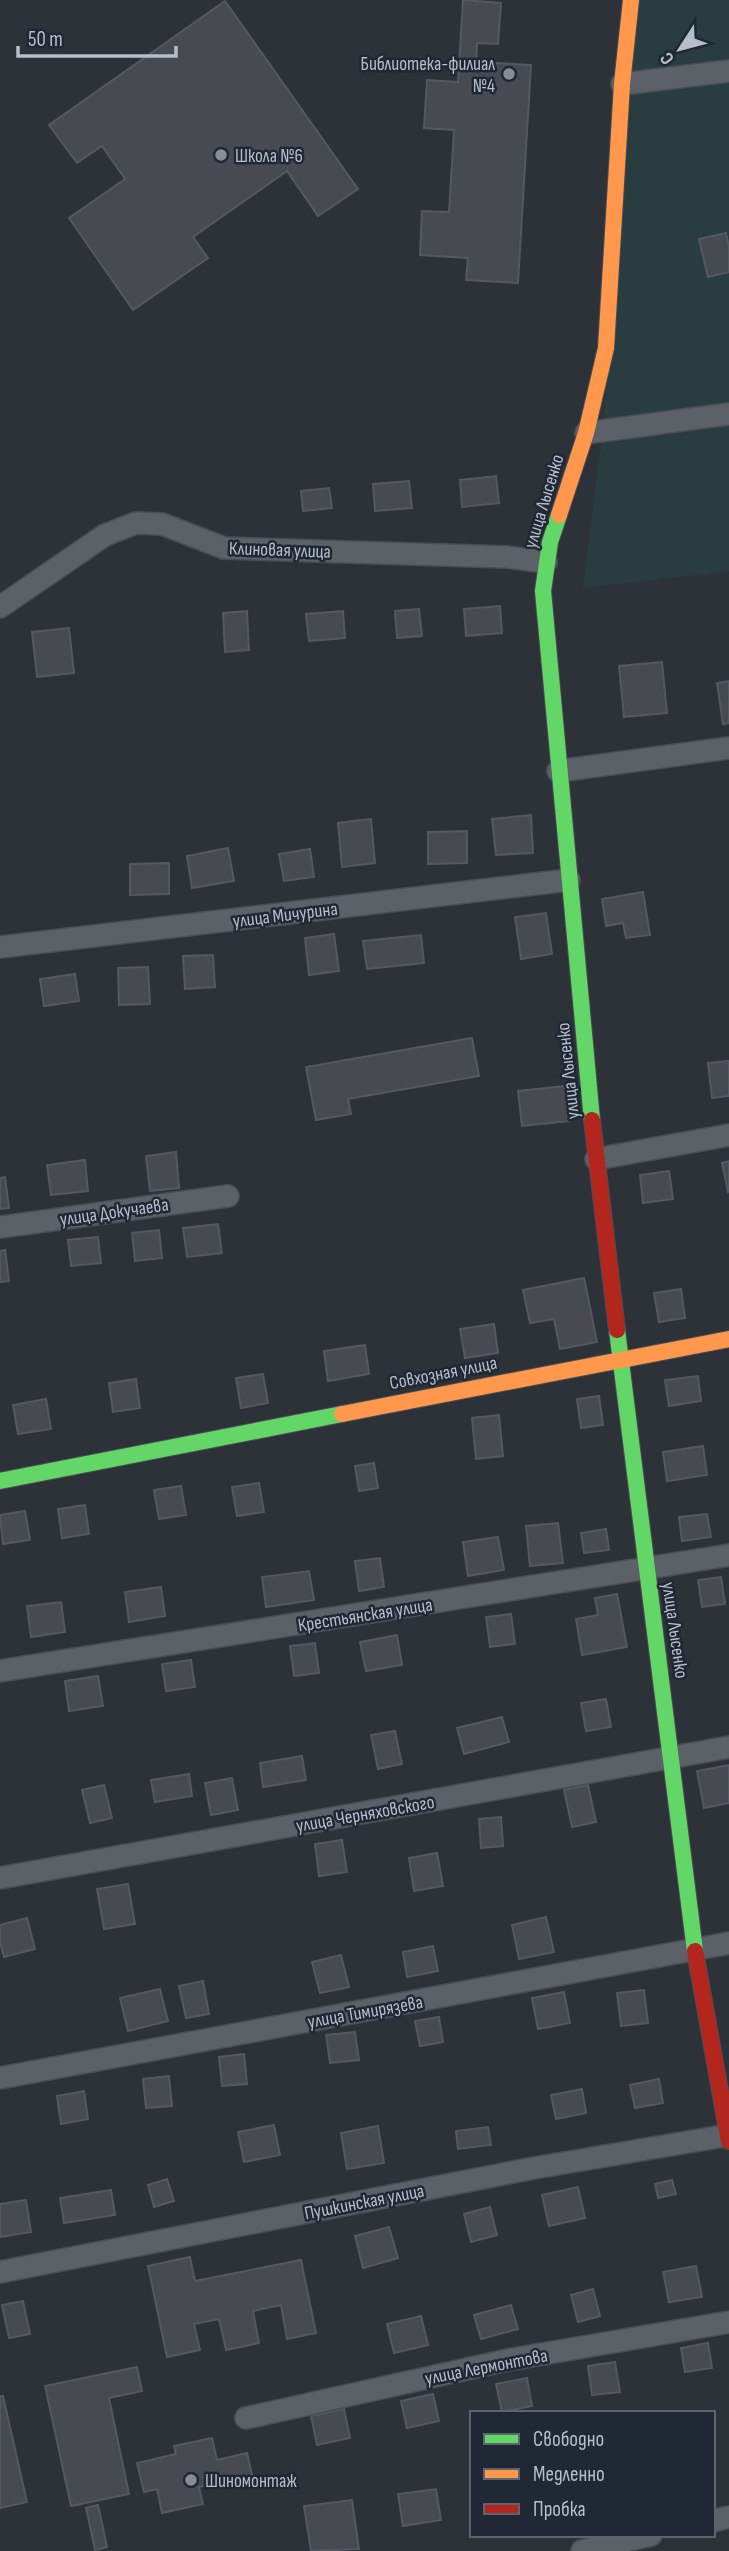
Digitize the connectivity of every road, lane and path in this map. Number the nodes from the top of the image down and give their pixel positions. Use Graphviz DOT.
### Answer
graph roads {
  1 [pos="631,0"];
  2 [pos="729,71"];
  3 [pos="622,84"];
  4 [pos="729,414"];
  5 [pos="586,433"];
  6 [pos="546,562"];
  7 [pos="0,607"];
  8 [pos="729,748"];
  9 [pos="558,771"];
  10 [pos="569,880"];
  11 [pos="0,947"];
  12 [pos="729,1135"];
  13 [pos="596,1158"];
  14 [pos="228,1196"];
  15 [pos="0,1227"];
  16 [pos="729,1339"];
  17 [pos="620,1358"];
  18 [pos="0,1481"];
  19 [pos="729,1555"];
  20 [pos="647,1569"];
  21 [pos="0,1671"];
  22 [pos="729,1747"];
  23 [pos="672,1758"];
  24 [pos="0,1878"];
  25 [pos="729,1943"];
  26 [pos="695,1949"];
  27 [pos="0,2078"];
  28 [pos="729,2135"];
  29 [pos="729,2141"];
  30 [pos="0,2272"];
  31 [pos="729,2322"];
  32 [pos="246,2418"];
  33 [pos="642,2537"];
  34 [pos="582,2551"];
  1 -- 3 [label="street, улица Лысенко"];
  2 -- 3 [label="street"];
  3 -- 5 [label="street, улица Лысенко"];
  4 -- 5 [label="street"];
  5 -- 6 [label="street, улица Лысенко"];
  6 -- 7 [label="street, Клиновая улица"];
  6 -- 9 [label="street, улица Лысенко"];
  8 -- 9 [label="street"];
  9 -- 10 [label="street, улица Лысенко"];
  10 -- 11 [label="street, улица Мичурина"];
  10 -- 13 [label="street, улица Лысенко"];
  12 -- 13 [label="street"];
  13 -- 17 [label="street, улица Лысенко"];
  14 -- 15 [label="street, улица Докучаева"];
  16 -- 17 [label="street, Совхозная улица"];
  17 -- 18 [label="street, Совхозная улица"];
  17 -- 20 [label="street, улица Лысенко"];
  19 -- 20 [label="street, Крестьянская улица"];
  20 -- 21 [label="street, Крестьянская улица"];
  20 -- 23 [label="street, улица Лысенко"];
  22 -- 23 [label="street, улица Черняховского"];
  23 -- 24 [label="street, улица Черняховского"];
  23 -- 26 [label="street, улица Лысенко"];
  25 -- 26 [label="street, улица Тимирязева"];
  26 -- 27 [label="street, улица Тимирязева"];
  26 -- 28 [label="street, улица Лысенко"];
  28 -- 29 [label="street, улица Лысенко"];
  28 -- 30 [label="street, Пушкинская улица"];
  31 -- 32 [label="street, улица Лермонтова"];
  33 -- 34 [label="street"];
}
